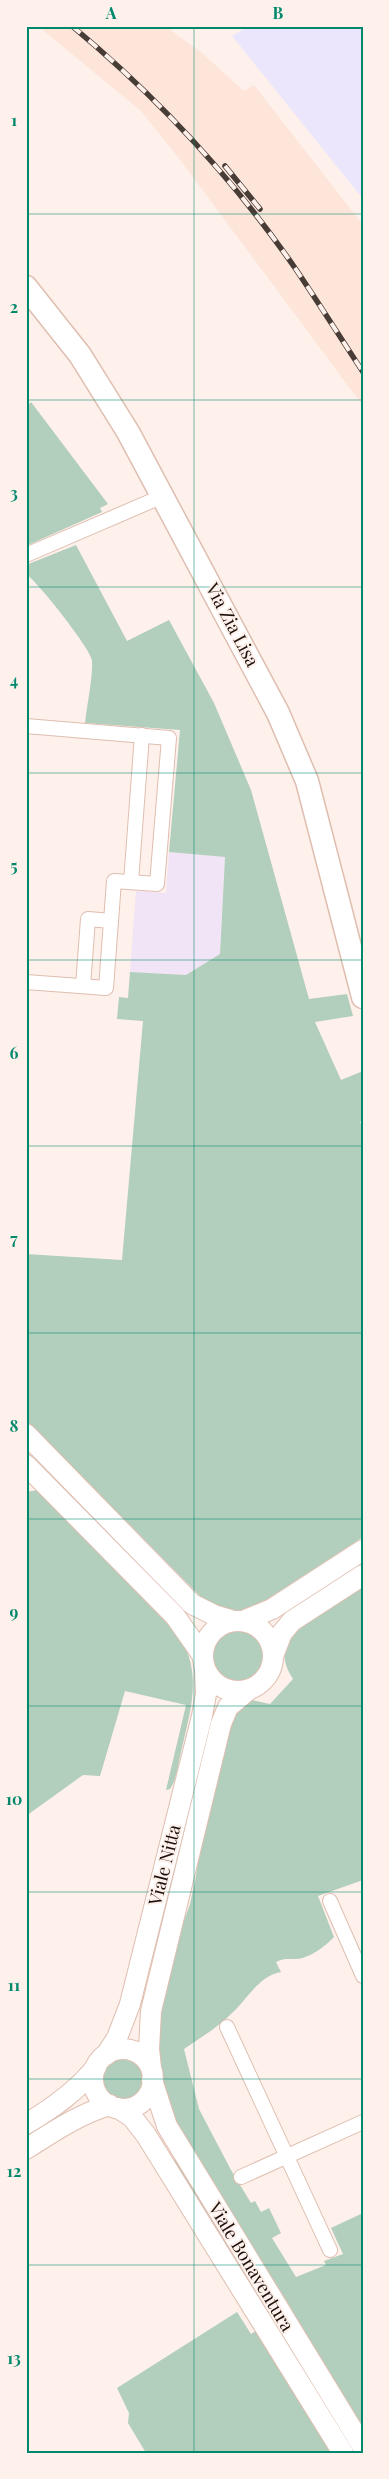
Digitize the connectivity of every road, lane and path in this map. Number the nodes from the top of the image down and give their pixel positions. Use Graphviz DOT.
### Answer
graph roads {
  1 [pos="26,287"];
  2 [pos="162,496"];
  3 [pos="26,555"];
  4 [pos="26,726"];
  5 [pos="142,736"];
  6 [pos="132,882"];
  7 [pos="111,920"];
  8 [pos="26,982"];
  9 [pos="83,986"];
  10 [pos="363,997"];
  11 [pos="26,1434"];
  12 [pos="26,1465"];
  13 [pos="363,1550"];
  14 [pos="363,1576"];
  15 [pos="238,1621"];
  16 [pos="274,1656"];
  17 [pos="204,1663"];
  18 [pos="247,1691"];
  19 [pos="330,1901"];
  20 [pos="363,1976"];
  21 [pos="227,2027"];
  22 [pos="101,2061"];
  23 [pos="152,2074"];
  24 [pos="114,2106"];
  25 [pos="363,2122"];
  26 [pos="26,2124"];
  27 [pos="26,2149"];
  28 [pos="287,2156"];
  29 [pos="241,2176"];
  30 [pos="330,2250"];
  31 [pos="363,2447"];
  32 [pos="343,2453"];
  1 -- 2 [label="main road, Via Zia Lisa"];
  2 -- 3 [label="street"];
  2 -- 10 [label="main road, Via Zia Lisa"];
  4 -- 5 [label="street"];
  5 -- 6 [label="street"];
  5 -- 6 [label="street"];
  6 -- 7 [label="street"];
  7 -- 9 [label="street"];
  7 -- 9 [label="street"];
  8 -- 9 [label="street"];
  11 -- 15 [label="main road"];
  12 -- 17 [label="main road"];
  13 -- 15 [label="main road"];
  14 -- 16 [label="main road"];
  15 -- 16 [label="main road"];
  15 -- 17 [label="main road"];
  16 -- 18 [label="main road"];
  17 -- 18 [label="main road"];
  17 -- 22 [label="main road, Viale Nitta"];
  18 -- 23 [label="main road, Viale Bonaventura"];
  19 -- 20 [label="street"];
  21 -- 28 [label="street"];
  22 -- 23 [label="main road"];
  22 -- 24 [label="main road"];
  22 -- 26 [label="main road, Viale Nitta"];
  23 -- 24 [label="main road"];
  23 -- 31 [label="main road, Viale Bonaventura"];
  24 -- 27 [label="main road"];
  24 -- 32 [label="main road"];
  25 -- 28 [label="street"];
  28 -- 29 [label="street"];
  28 -- 30 [label="street"];
}
